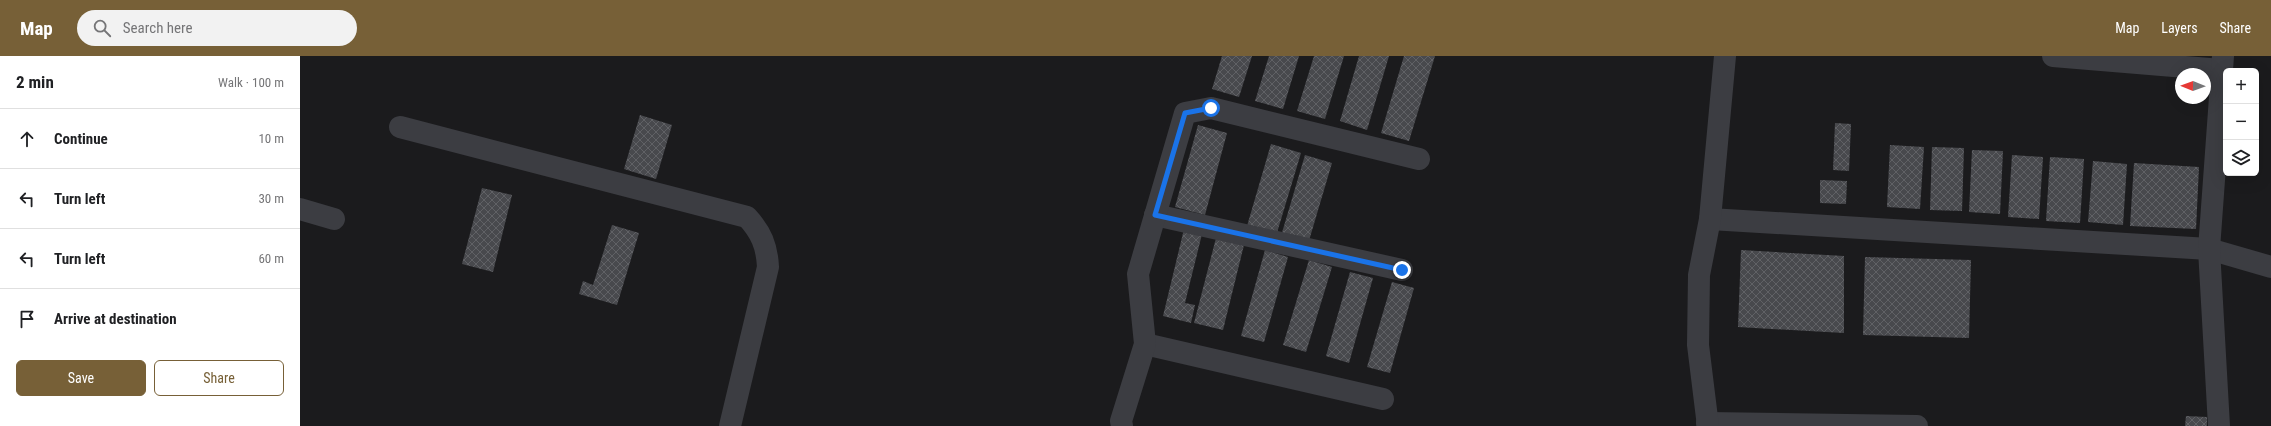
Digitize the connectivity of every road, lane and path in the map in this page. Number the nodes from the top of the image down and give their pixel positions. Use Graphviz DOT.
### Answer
graph roads {
  1 [pos="1725,56"];
  2 [pos="2053,56"];
  3 [pos="2222,63"];
  4 [pos="400,127"];
  5 [pos="1419,159"];
  6 [pos="300,209"];
  7 [pos="1155,215"];
  8 [pos="334,219"];
  9 [pos="1710,219"];
  10 [pos="2209,248"];
  11 [pos="2271,267"];
  12 [pos="1402,270"];
  13 [pos="1145,344"];
  14 [pos="1383,399"];
  15 [pos="1708,424"];
  16 [pos="730,426"];
  17 [pos="1122,426"];
  18 [pos="1917,426"];
  19 [pos="2219,426"];
  1 -- 9 [label="street"];
  2 -- 3 [label="street"];
  3 -- 10 [label="street"];
  4 -- 16 [label="street"];
  5 -- 7 [label="street"];
  6 -- 8 [label="street"];
  7 -- 12 [label="street"];
  7 -- 13 [label="street"];
  9 -- 10 [label="street"];
  9 -- 15 [label="street"];
  10 -- 11 [label="street"];
  10 -- 19 [label="street"];
  13 -- 14 [label="street"];
  13 -- 17 [label="street"];
  15 -- 18 [label="street"];
}
